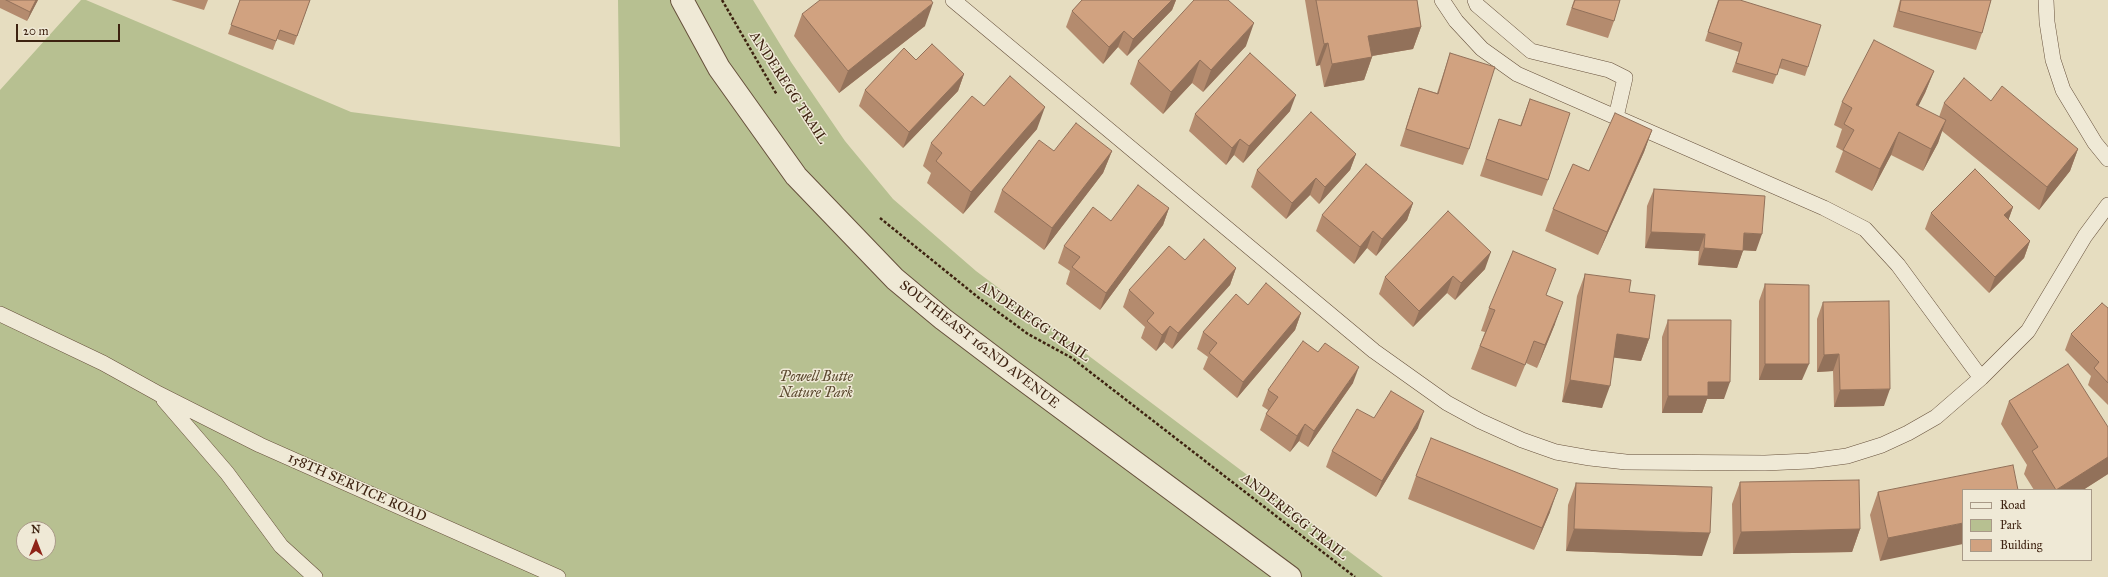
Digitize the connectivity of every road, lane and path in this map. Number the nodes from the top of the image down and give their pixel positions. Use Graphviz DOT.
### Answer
graph roads {
  1 [pos="682,0"];
  2 [pos="722,0"];
  3 [pos="953,0"];
  4 [pos="1442,0"];
  5 [pos="1475,0"];
  6 [pos="2046,0"];
  7 [pos="779,98"];
  8 [pos="1616,117"];
  9 [pos="2108,159"];
  10 [pos="2108,205"];
  11 [pos="879,217"];
  12 [pos="0,314"];
  13 [pos="1981,378"];
  14 [pos="159,394"];
  15 [pos="315,577"];
  16 [pos="558,577"];
  17 [pos="1290,577"];
  18 [pos="1356,577"];
  1 -- 17 [label="street, SOUTHEAST 162ND AVENUE"];
  2 -- 7 [label="path, ANDEREGG TRAIL"];
  3 -- 13 [label="lane"];
  4 -- 8 [label="lane"];
  5 -- 8 [label="lane"];
  6 -- 9 [label="lane"];
  8 -- 13 [label="lane"];
  10 -- 13 [label="lane"];
  11 -- 18 [label="path, ANDEREGG TRAIL"];
  12 -- 14 [label="lane, 158TH SERVICE ROAD"];
  14 -- 15 [label="lane, 158TH SERVICE ROAD"];
  14 -- 16 [label="lane, 158TH SERVICE ROAD"];
}
